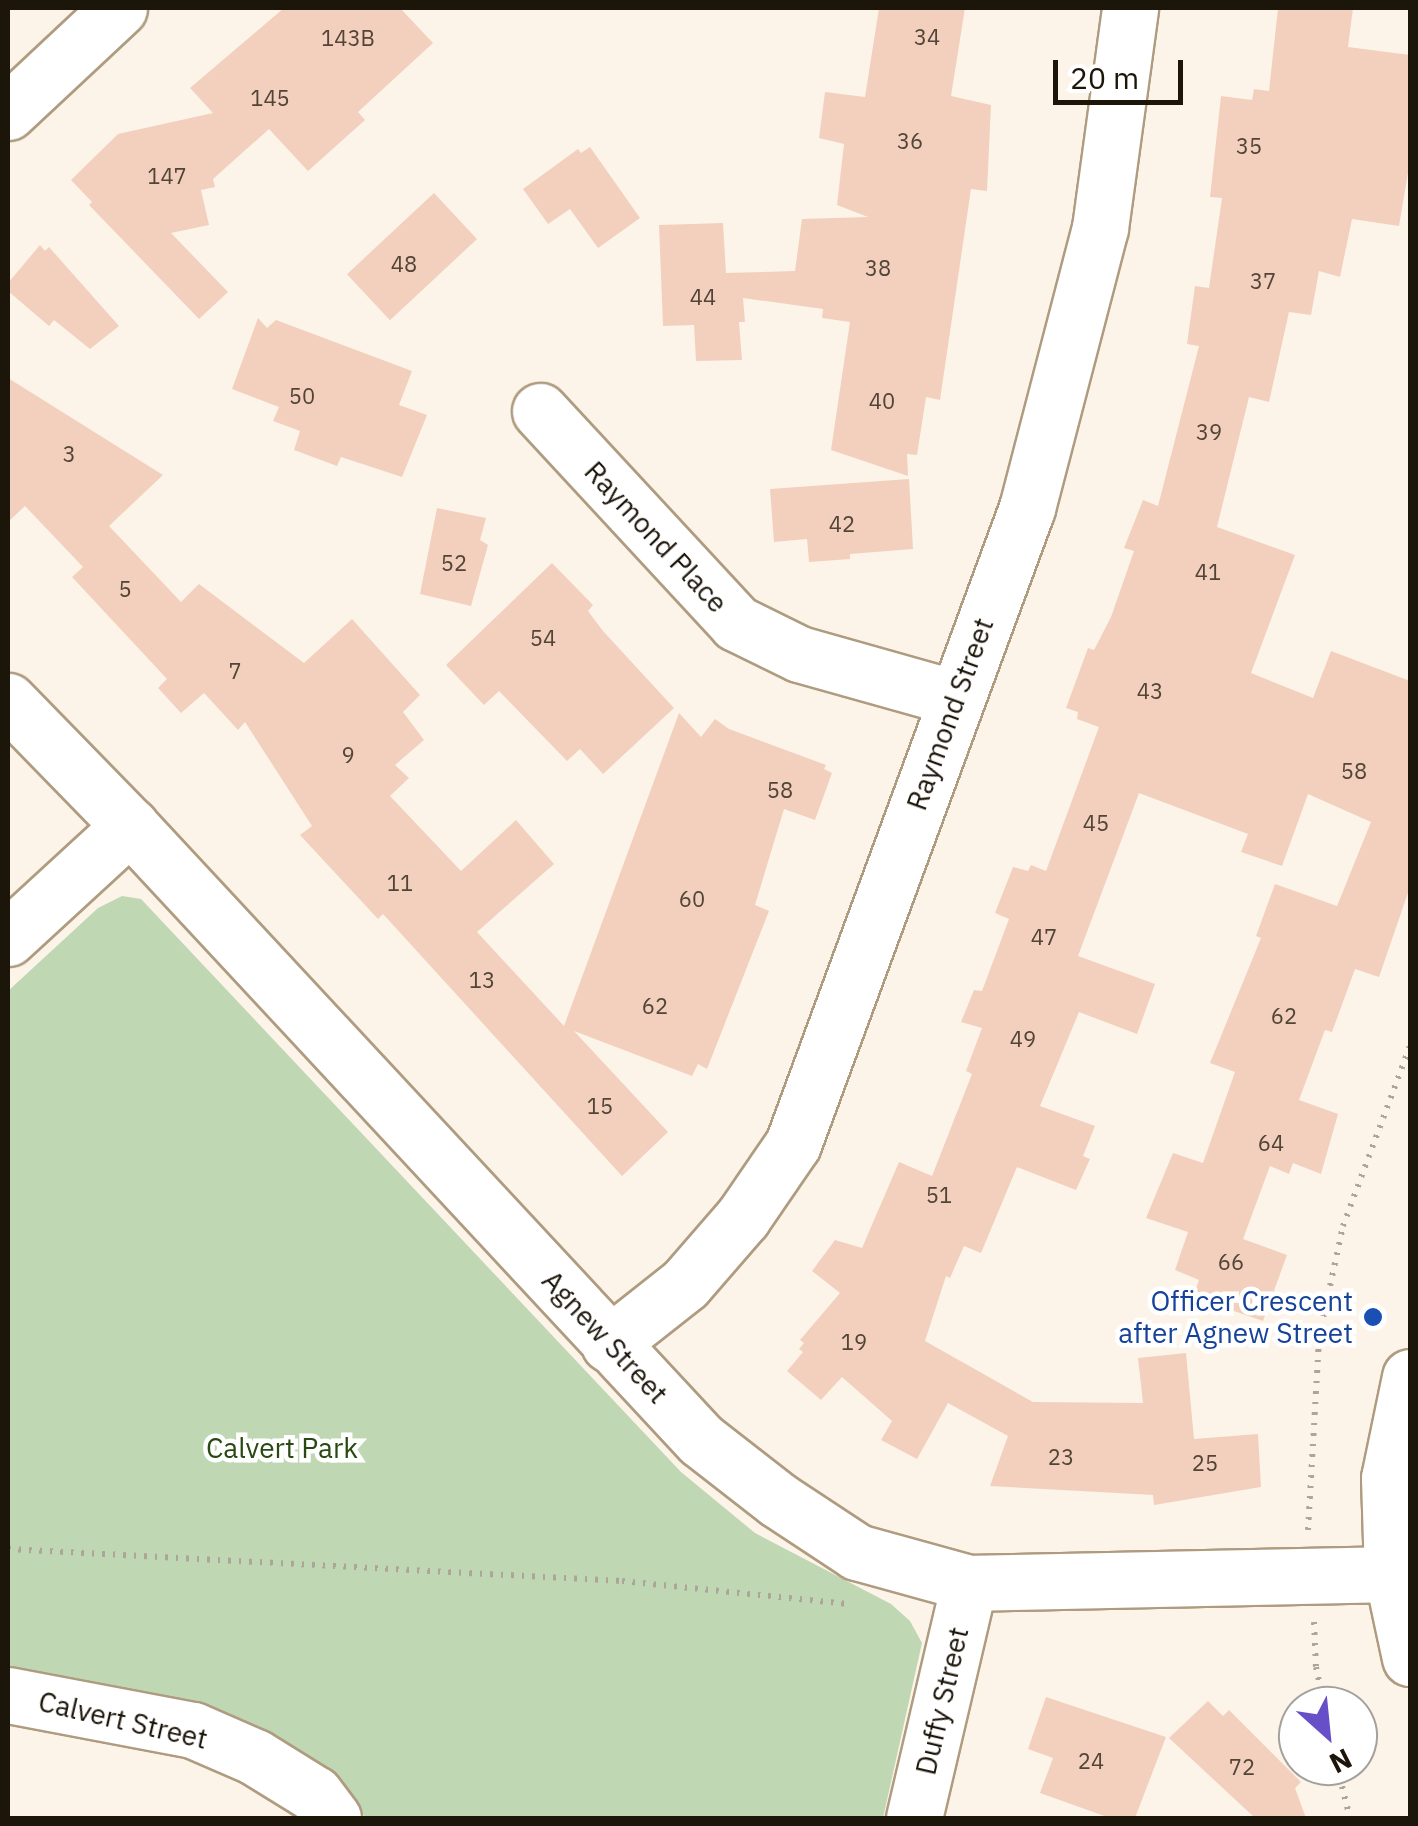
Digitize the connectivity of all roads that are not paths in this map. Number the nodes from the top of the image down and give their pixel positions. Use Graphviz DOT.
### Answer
graph roads {
  1 [pos="119,8"];
  2 [pos="1130,8"];
  3 [pos="8,112"];
  4 [pos="540,410"];
  5 [pos="956,698"];
  6 [pos="8,701"];
  7 [pos="130,826"];
  8 [pos="8,938"];
  9 [pos="609,1344"];
  10 [pos="1410,1377"];
  11 [pos="1392,1574"];
  12 [pos="969,1583"];
  13 [pos="1410,1658"];
  14 [pos="8,1695"];
  15 [pos="333,1818"];
  16 [pos="914,1818"];
  1 -- 3 [label="street"];
  2 -- 5 [label="street, Raymond Street"];
  4 -- 5 [label="street, Raymond Place"];
  5 -- 9 [label="street, Raymond Street"];
  6 -- 7 [label="street, Agnew Street"];
  7 -- 8 [label="street"];
  7 -- 9 [label="street, Agnew Street"];
  9 -- 12 [label="street, Agnew Street"];
  10 -- 11 [label="street"];
  11 -- 12 [label="street, Agnew Street"];
  11 -- 13 [label="street"];
  12 -- 16 [label="street, Duffy Street"];
  14 -- 15 [label="street, Calvert Street"];
}
